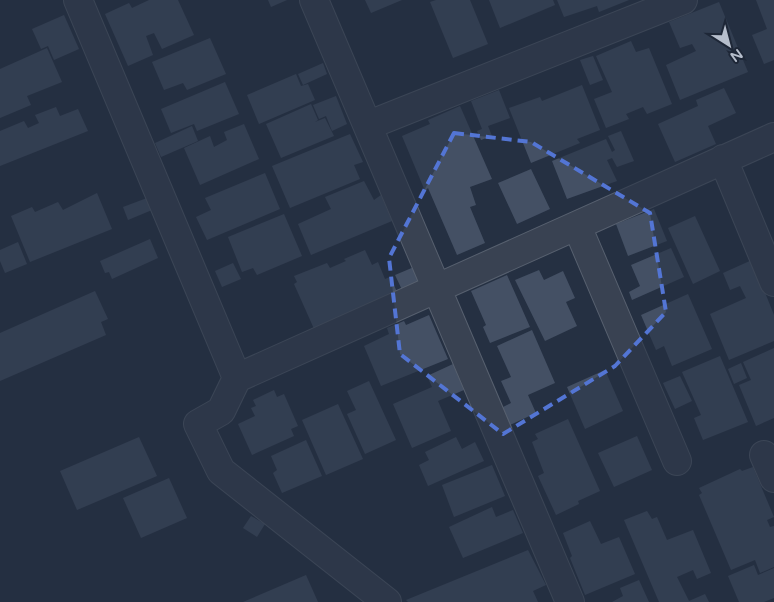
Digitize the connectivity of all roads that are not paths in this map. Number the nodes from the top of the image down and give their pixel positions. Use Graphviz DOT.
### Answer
graph roads {
  1 [pos="314,0"];
  2 [pos="683,0"];
  3 [pos="82,1"];
  4 [pos="369,125"];
  5 [pos="774,137"];
  6 [pos="724,160"];
  7 [pos="577,226"];
  8 [pos="774,282"];
  9 [pos="435,289"];
  10 [pos="237,378"];
  11 [pos="677,461"];
  12 [pos="387,602"];
  13 [pos="570,602"];
  1 -- 4 [label="street"];
  2 -- 4 [label="street"];
  3 -- 10 [label="street"];
  4 -- 9 [label="street"];
  5 -- 6 [label="street"];
  6 -- 7 [label="street"];
  6 -- 8 [label="street"];
  7 -- 9 [label="street"];
  7 -- 11 [label="street"];
  9 -- 10 [label="street"];
  9 -- 13 [label="street"];
  10 -- 12 [label="street"];
}
